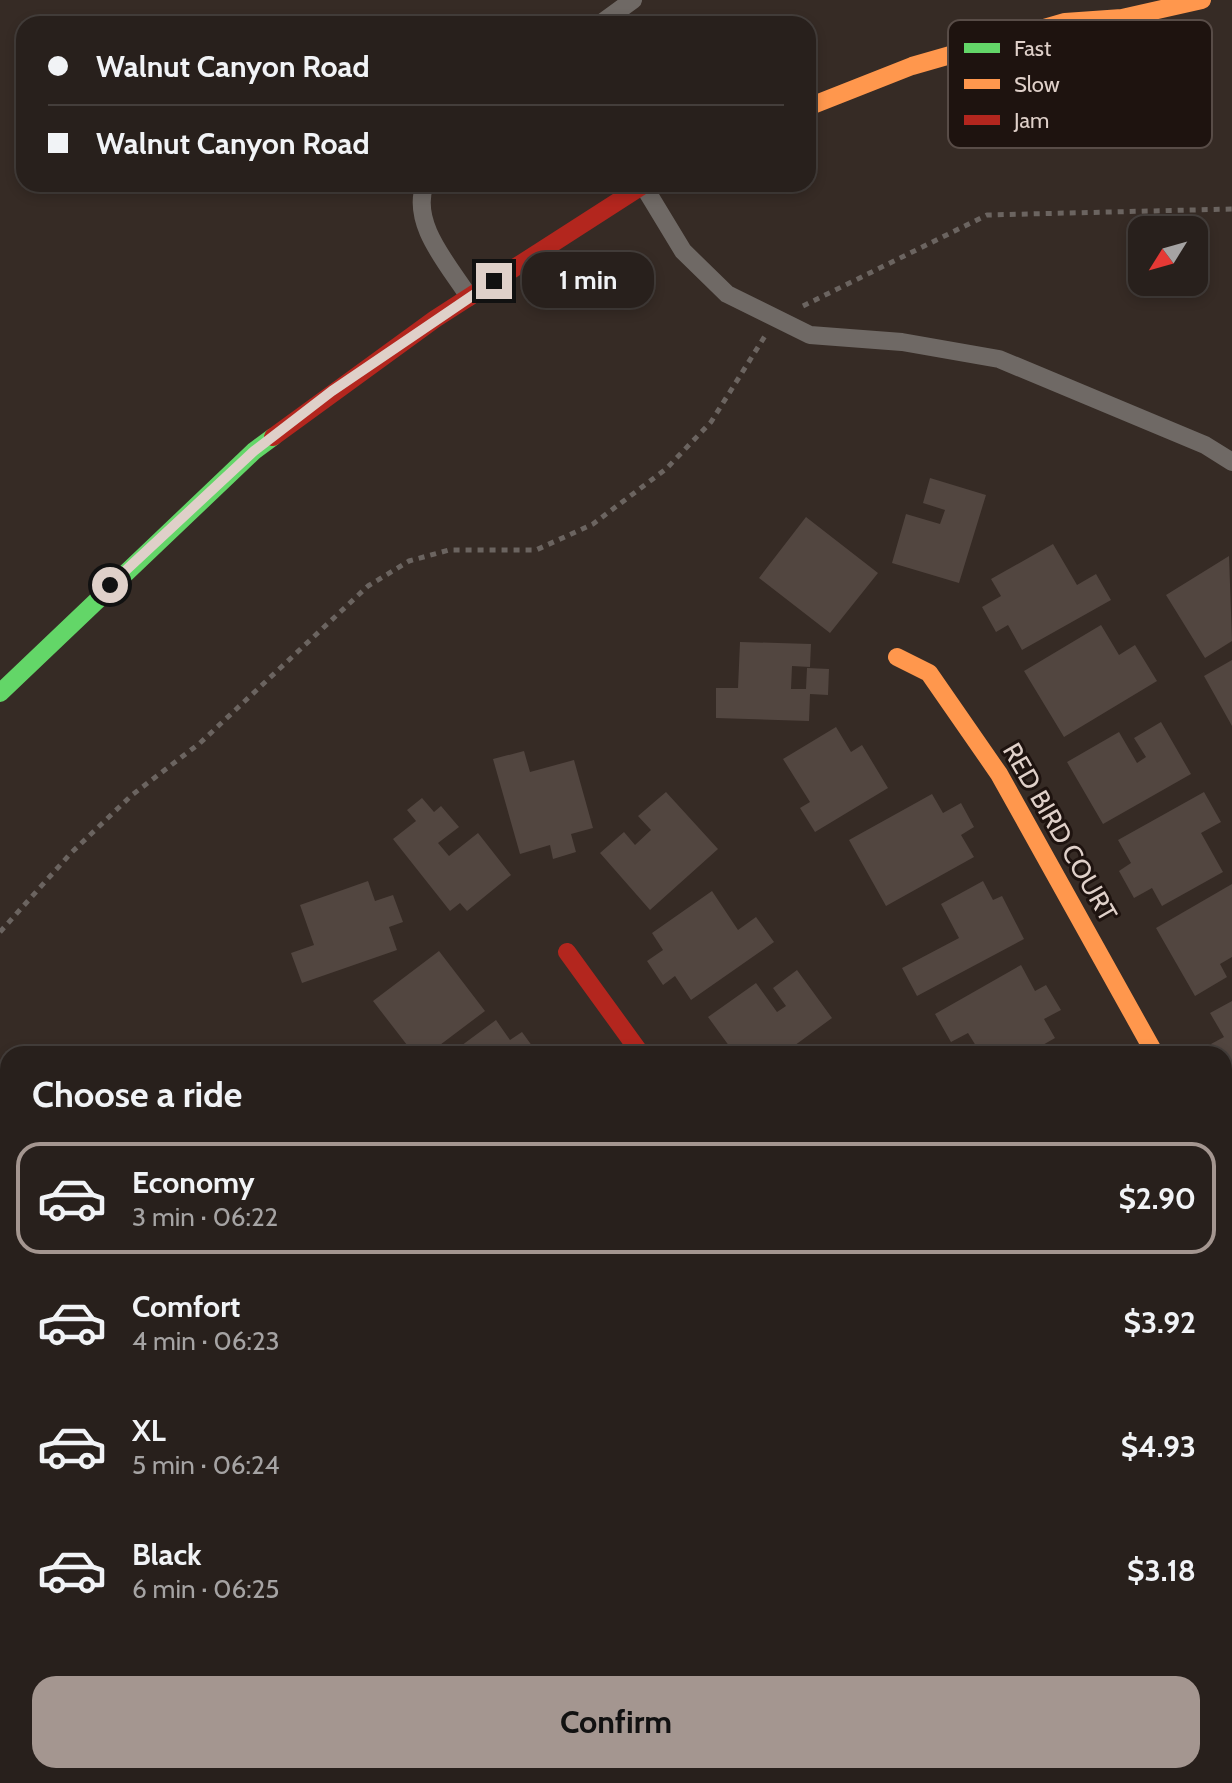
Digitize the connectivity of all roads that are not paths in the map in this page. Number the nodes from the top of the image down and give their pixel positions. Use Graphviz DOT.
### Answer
graph roads {
  1 [pos="633,0"];
  2 [pos="1202,0"];
  3 [pos="611,16"];
  4 [pos="1094,20"];
  5 [pos="948,56"];
  6 [pos="816,104"];
  7 [pos="422,192"];
  8 [pos="632,192"];
  9 [pos="649,192"];
  10 [pos="469,297"];
  11 [pos="1232,462"];
  12 [pos="897,657"];
  13 [pos="0,693"];
  14 [pos="567,952"];
  15 [pos="635,1046"];
  16 [pos="1151,1046"];
  1 -- 3 [label="lane"];
  2 -- 4 [label="main road"];
  5 -- 6 [label="main road"];
  7 -- 10 [label="lane"];
  8 -- 10 [label="main road"];
  9 -- 11 [label="lane"];
  10 -- 13 [label="main road"];
  12 -- 16 [label="main road, RED BIRD COURT"];
  14 -- 15 [label="main road"];
}
